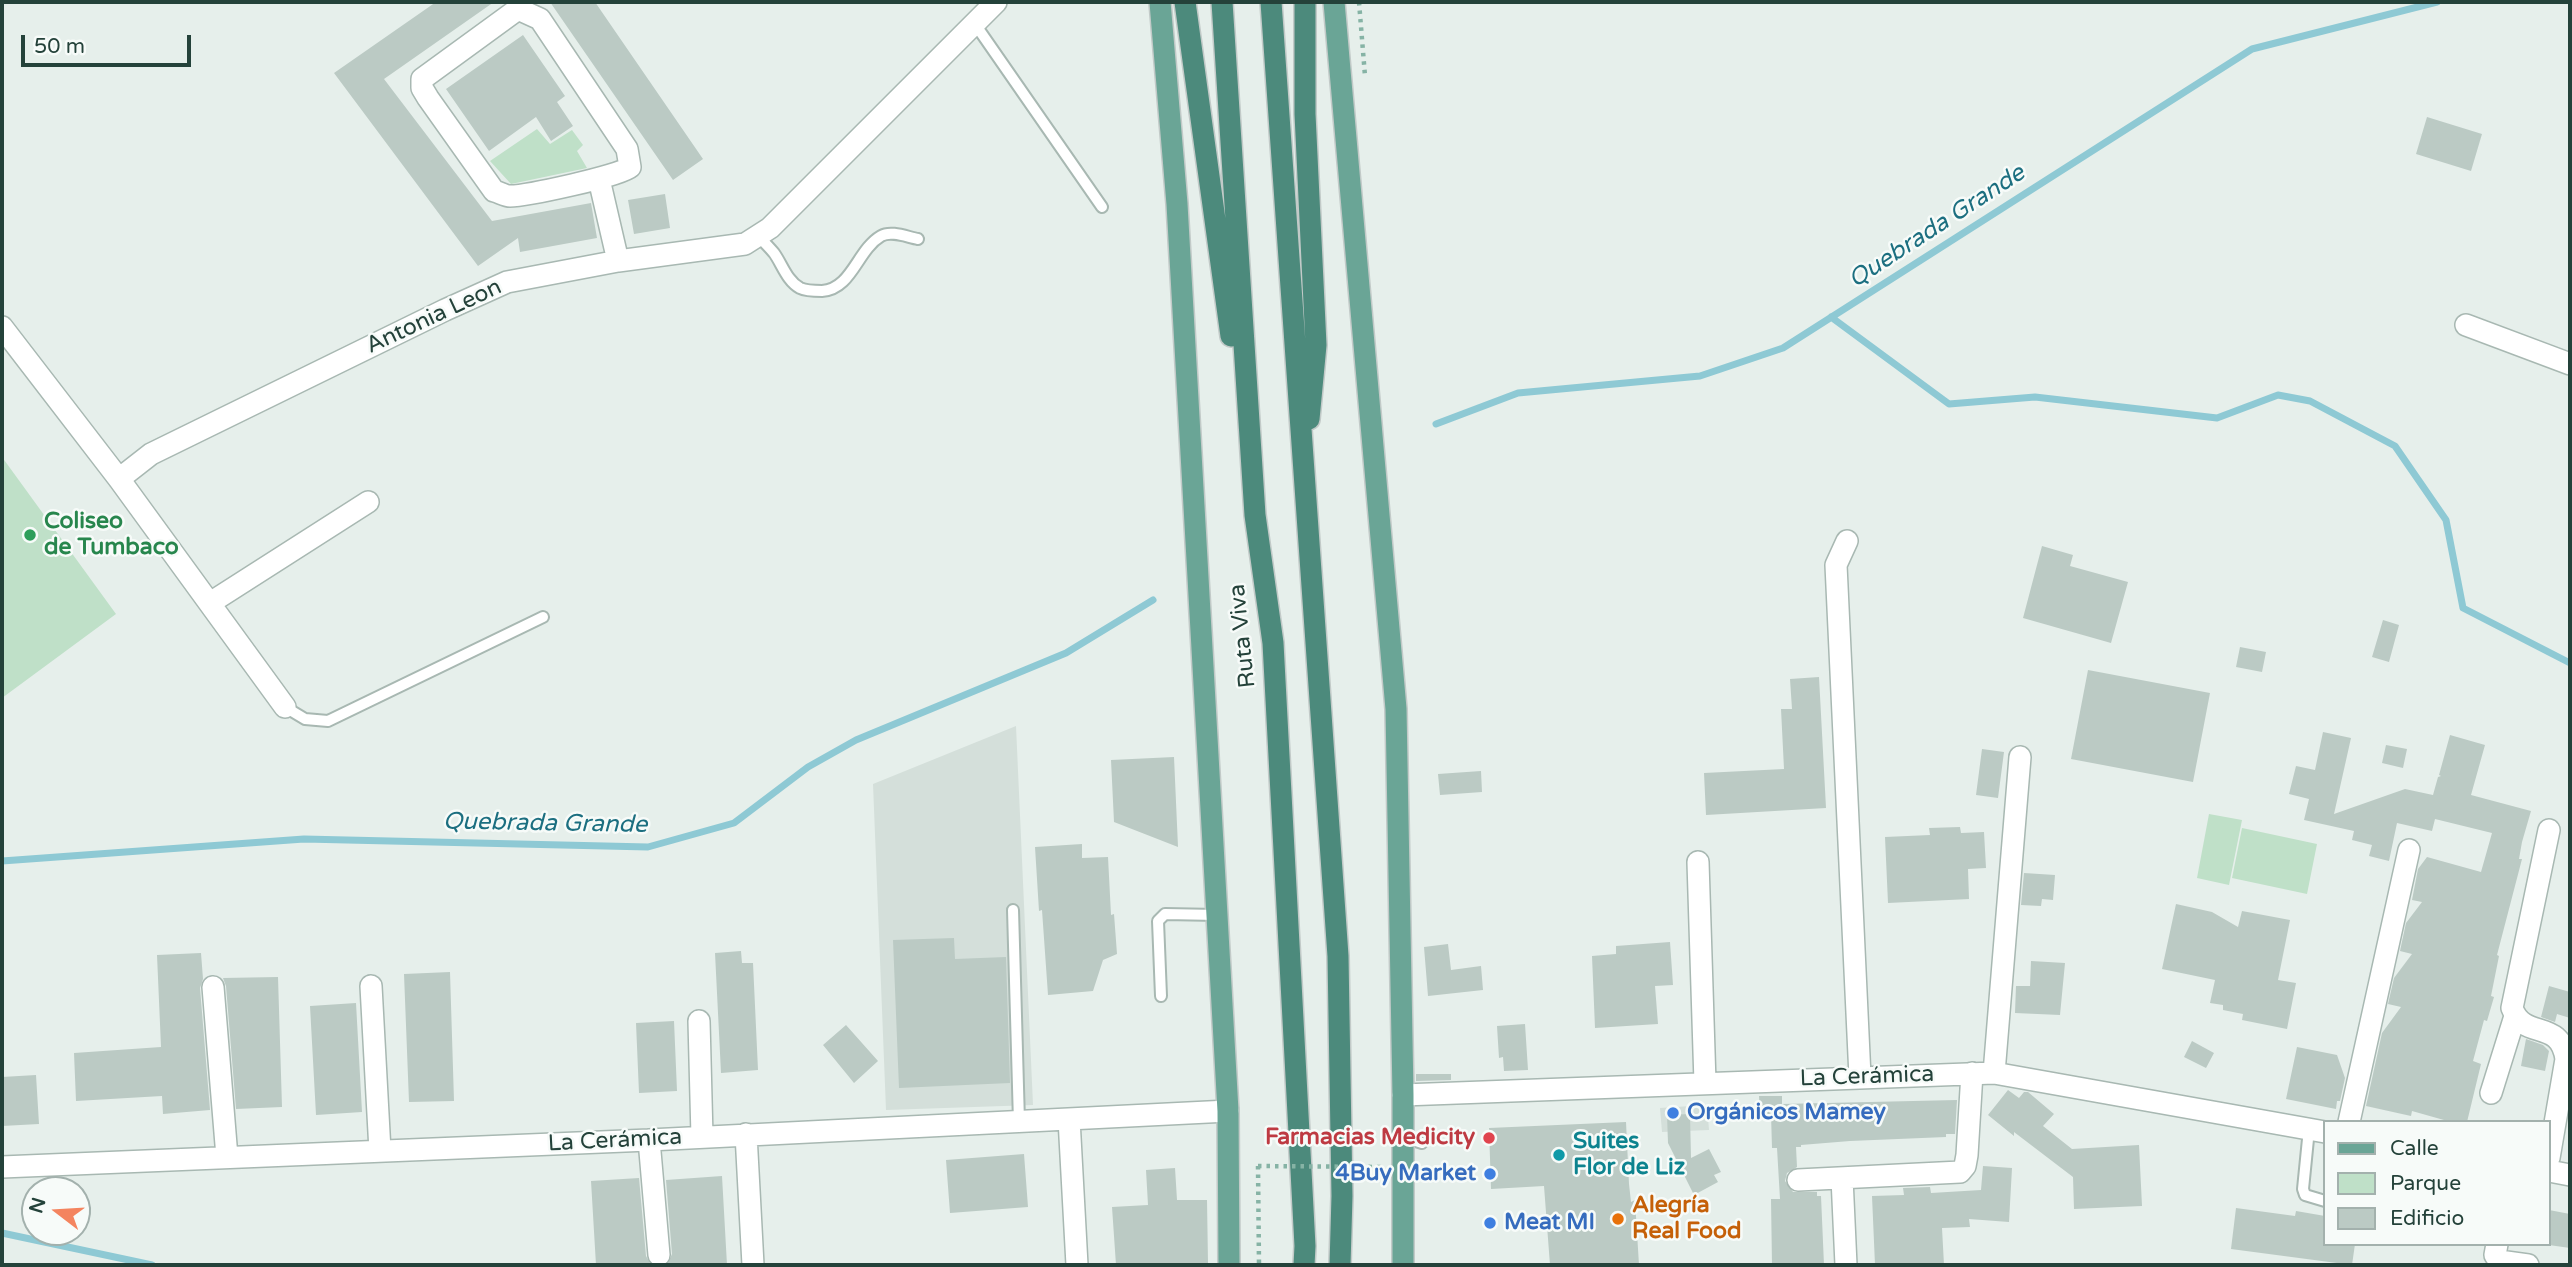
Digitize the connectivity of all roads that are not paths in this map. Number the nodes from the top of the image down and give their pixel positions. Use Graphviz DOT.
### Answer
graph roads {
  1 [pos="996,2"];
  2 [pos="1160,2"];
  3 [pos="1185,2"];
  4 [pos="1222,2"];
  5 [pos="1271,2"];
  6 [pos="1305,2"];
  7 [pos="1334,2"];
  8 [pos="975,24"];
  9 [pos="599,179"];
  10 [pos="1102,207"];
  11 [pos="759,237"];
  12 [pos="918,239"];
  13 [pos="618,261"];
  14 [pos="2466,325"];
  15 [pos="2,327"];
  16 [pos="2570,364"];
  17 [pos="119,479"];
  18 [pos="1304,488"];
  19 [pos="368,502"];
  20 [pos="1255,515"];
  21 [pos="1847,541"];
  22 [pos="210,603"];
  23 [pos="543,617"];
  24 [pos="285,707"];
  25 [pos="2020,757"];
  26 [pos="2549,830"];
  27 [pos="2409,850"];
  28 [pos="1698,862"];
  29 [pos="1013,910"];
  30 [pos="1217,915"];
  31 [pos="371,986"];
  32 [pos="213,987"];
  33 [pos="1161,996"];
  34 [pos="2515,1016"];
  35 [pos="699,1021"];
  36 [pos="1972,1073"];
  37 [pos="1994,1073"];
  38 [pos="1860,1077"];
  39 [pos="1705,1083"];
  40 [pos="2491,1093"];
  41 [pos="1403,1095"];
  42 [pos="1228,1111"];
  43 [pos="1069,1119"];
  44 [pos="2349,1120"];
  45 [pos="1020,1122"];
  46 [pos="2317,1130"];
  47 [pos="746,1134"];
  48 [pos="702,1137"];
  49 [pos="649,1140"];
  50 [pos="2551,1146"];
  51 [pos="380,1151"];
  52 [pos="227,1157"];
  53 [pos="2,1167"];
  54 [pos="2551,1171"];
  55 [pos="2570,1175"];
  56 [pos="1842,1178"];
  57 [pos="1798,1180"];
  58 [pos="2324,1201"];
  59 [pos="2497,1246"];
  60 [pos="659,1255"];
  61 [pos="753,1265"];
  62 [pos="1077,1265"];
  63 [pos="1229,1265"];
  64 [pos="1304,1265"];
  65 [pos="1340,1265"];
  66 [pos="1403,1265"];
  67 [pos="1846,1265"];
  68 [pos="2528,1265"];
  1 -- 8 [label="street, Antonia Leon"];
  2 -- 30 [label="main road, Ruta Viva"];
  3 -- 20 [label="highway"];
  4 -- 20 [label="highway, Ruta Viva"];
  5 -- 18 [label="highway"];
  6 -- 18 [label="highway"];
  7 -- 41 [label="main road"];
  8 -- 10 [label="lane"];
  8 -- 11 [label="street, Antonia Leon"];
  9 -- 9 [label="street"];
  9 -- 13 [label="street"];
  11 -- 12 [label="lane"];
  11 -- 13 [label="street, Antonia Leon"];
  13 -- 17 [label="street, Antonia Leon"];
  14 -- 16 [label="street"];
  15 -- 17 [label="street"];
  17 -- 22 [label="street"];
  18 -- 65 [label="highway"];
  19 -- 22 [label="street"];
  20 -- 64 [label="highway, Ruta Viva"];
  21 -- 38 [label="street"];
  22 -- 24 [label="street"];
  23 -- 24 [label="lane"];
  25 -- 37 [label="street"];
  26 -- 34 [label="street"];
  27 -- 44 [label="street"];
  28 -- 39 [label="street"];
  29 -- 45 [label="lane"];
  30 -- 33 [label="lane"];
  30 -- 42 [label="main road, Ruta Viva"];
  31 -- 51 [label="street"];
  32 -- 52 [label="street"];
  34 -- 40 [label="street"];
  34 -- 50 [label="street"];
  35 -- 48 [label="street"];
  36 -- 37 [label="street, La Cerámica"];
  36 -- 38 [label="street, La Cerámica"];
  36 -- 56 [label="street"];
  37 -- 46 [label="street, La Cerámica"];
  38 -- 39 [label="street, La Cerámica"];
  39 -- 41 [label="street, La Cerámica"];
  41 -- 66 [label="main road"];
  42 -- 43 [label="street, La Cerámica"];
  42 -- 63 [label="main road, Ruta Viva"];
  43 -- 45 [label="street, La Cerámica"];
  43 -- 62 [label="street"];
  45 -- 47 [label="street, La Cerámica"];
  46 -- 58 [label="lane"];
  47 -- 48 [label="street, La Cerámica"];
  47 -- 61 [label="street"];
  48 -- 49 [label="street, La Cerámica"];
  49 -- 51 [label="street, La Cerámica"];
  49 -- 60 [label="street"];
  51 -- 52 [label="street, La Cerámica"];
  52 -- 53 [label="street, La Cerámica"];
  54 -- 55 [label="street"];
  56 -- 57 [label="street"];
  56 -- 67 [label="street"];
  59 -- 68 [label="street"];
}
